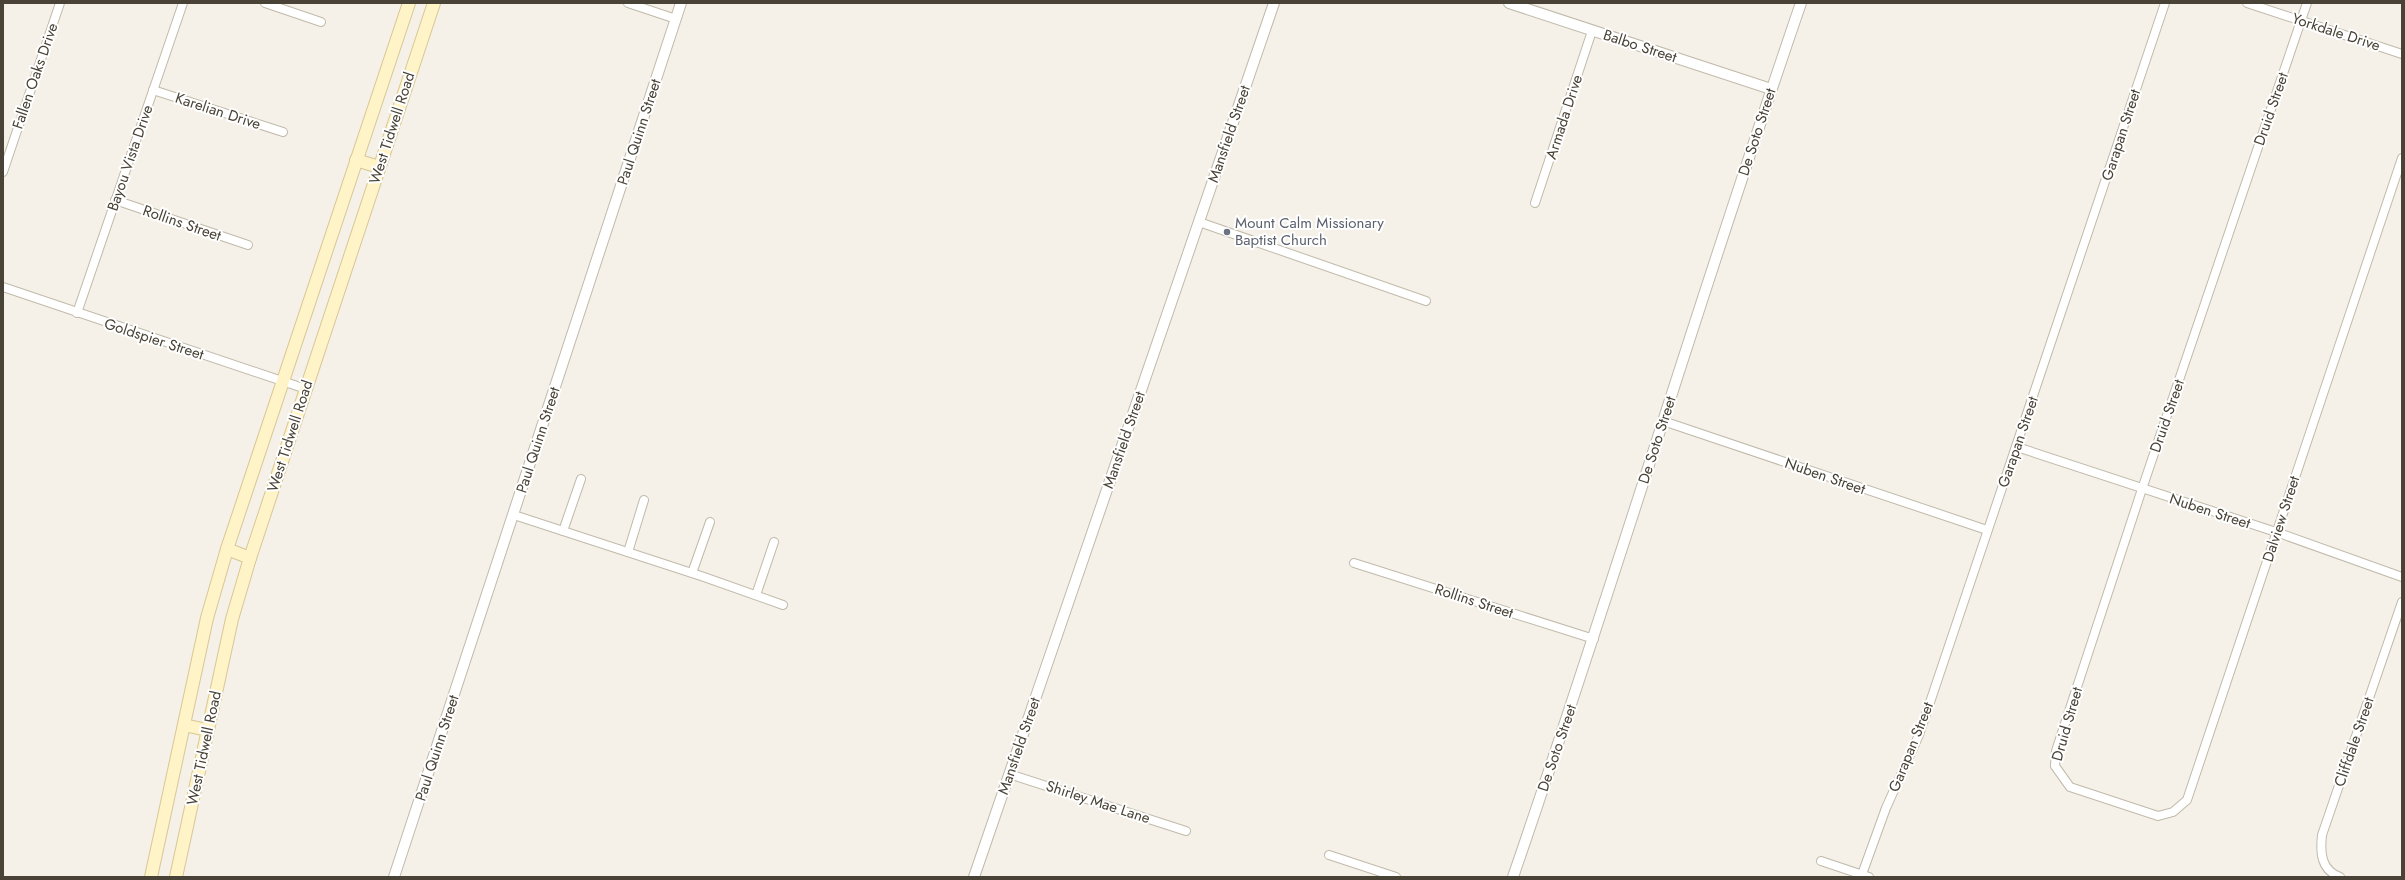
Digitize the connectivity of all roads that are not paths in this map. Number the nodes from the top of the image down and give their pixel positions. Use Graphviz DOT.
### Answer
graph roads {
  1 [pos="60,3"];
  2 [pos="183,3"];
  3 [pos="265,3"];
  4 [pos="409,3"];
  5 [pos="434,3"];
  6 [pos="628,3"];
  7 [pos="681,3"];
  8 [pos="1274,3"];
  9 [pos="1509,3"];
  10 [pos="1801,3"];
  11 [pos="2165,3"];
  12 [pos="2247,3"];
  13 [pos="2307,3"];
  14 [pos="676,19"];
  15 [pos="2301,21"];
  16 [pos="321,22"];
  17 [pos="1592,31"];
  18 [pos="2402,54"];
  19 [pos="1771,89"];
  20 [pos="153,90"];
  21 [pos="283,132"];
  22 [pos="2402,158"];
  23 [pos="356,160"];
  24 [pos="379,167"];
  25 [pos="3,172"];
  26 [pos="115,200"];
  27 [pos="1535,203"];
  28 [pos="1199,222"];
  29 [pos="248,245"];
  30 [pos="3,287"];
  31 [pos="1426,301"];
  32 [pos="77,313"];
  33 [pos="284,382"];
  34 [pos="306,389"];
  35 [pos="1663,421"];
  36 [pos="2016,446"];
  37 [pos="581,479"];
  38 [pos="2142,488"];
  39 [pos="644,500"];
  40 [pos="514,515"];
  41 [pos="710,522"];
  42 [pos="1987,530"];
  43 [pos="562,531"];
  44 [pos="2276,532"];
  45 [pos="774,542"];
  46 [pos="227,549"];
  47 [pos="628,552"];
  48 [pos="250,558"];
  49 [pos="1354,563"];
  50 [pos="692,573"];
  51 [pos="2402,577"];
  52 [pos="756,595"];
  53 [pos="2402,602"];
  54 [pos="783,605"];
  55 [pos="1594,639"];
  56 [pos="184,725"];
  57 [pos="208,730"];
  58 [pos="1009,774"];
  59 [pos="2109,800"];
  60 [pos="1186,831"];
  61 [pos="1329,855"];
  62 [pos="1821,861"];
  63 [pos="1864,876"];
  64 [pos="151,877"];
  65 [pos="176,877"];
  66 [pos="394,877"];
  67 [pos="974,877"];
  68 [pos="1396,877"];
  69 [pos="1513,877"];
  70 [pos="2340,877"];
  1 -- 25 [label="street, Fallen Oaks Drive"];
  2 -- 20 [label="street, Bayou Vista Drive"];
  3 -- 16 [label="street"];
  4 -- 23 [label="main road, West Tidwell Road"];
  5 -- 24 [label="main road, West Tidwell Road"];
  6 -- 14 [label="street"];
  7 -- 14 [label="street, Paul Quinn Street"];
  8 -- 28 [label="street, Mansfield Street"];
  9 -- 17 [label="street, Balbo Street"];
  10 -- 19 [label="street, De Soto Street"];
  11 -- 36 [label="street, Garapan Street"];
  12 -- 15 [label="street, Yorkdale Drive"];
  13 -- 15 [label="street, Druid Street"];
  14 -- 40 [label="street, Paul Quinn Street"];
  15 -- 18 [label="street, Yorkdale Drive"];
  15 -- 38 [label="street, Druid Street"];
  17 -- 19 [label="street, Balbo Street"];
  17 -- 27 [label="street, Armada Drive"];
  19 -- 35 [label="street, De Soto Street"];
  20 -- 21 [label="street, Karelian Drive"];
  20 -- 26 [label="street, Bayou Vista Drive"];
  22 -- 44 [label="street, Dalview Street"];
  23 -- 24 [label="main road"];
  23 -- 33 [label="main road, West Tidwell Road"];
  24 -- 34 [label="main road, West Tidwell Road"];
  26 -- 29 [label="street, Rollins Street"];
  26 -- 32 [label="street, Bayou Vista Drive"];
  28 -- 31 [label="street"];
  28 -- 58 [label="street, Mansfield Street"];
  30 -- 32 [label="street, Goldspier Street"];
  32 -- 33 [label="street, Goldspier Street"];
  33 -- 34 [label="street, Goldspier Street"];
  33 -- 46 [label="main road, West Tidwell Road"];
  34 -- 48 [label="main road, West Tidwell Road"];
  35 -- 42 [label="street, Nuben Street"];
  35 -- 55 [label="street, De Soto Street"];
  36 -- 38 [label="street, Nuben Street"];
  36 -- 42 [label="street, Garapan Street"];
  37 -- 43 [label="street"];
  38 -- 44 [label="street, Nuben Street"];
  38 -- 59 [label="street, Druid Street"];
  39 -- 47 [label="street"];
  40 -- 43 [label="street"];
  40 -- 66 [label="street, Paul Quinn Street"];
  41 -- 50 [label="street"];
  42 -- 63 [label="street, Garapan Street"];
  43 -- 47 [label="street"];
  44 -- 51 [label="street, Nuben Street"];
  44 -- 59 [label="street, Dalview Street"];
  45 -- 52 [label="street"];
  46 -- 48 [label="main road"];
  46 -- 56 [label="main road, West Tidwell Road"];
  47 -- 50 [label="street"];
  48 -- 57 [label="main road, West Tidwell Road"];
  49 -- 55 [label="street, Rollins Street"];
  50 -- 52 [label="street"];
  52 -- 54 [label="street"];
  53 -- 70 [label="street, Cliffdale Street"];
  55 -- 69 [label="street, De Soto Street"];
  56 -- 57 [label="main road"];
  56 -- 64 [label="main road, West Tidwell Road"];
  57 -- 65 [label="main road, West Tidwell Road"];
  58 -- 60 [label="street, Shirley Mae Lane"];
  58 -- 67 [label="street, Mansfield Street"];
  61 -- 68 [label="street"];
  62 -- 63 [label="street"];
}
